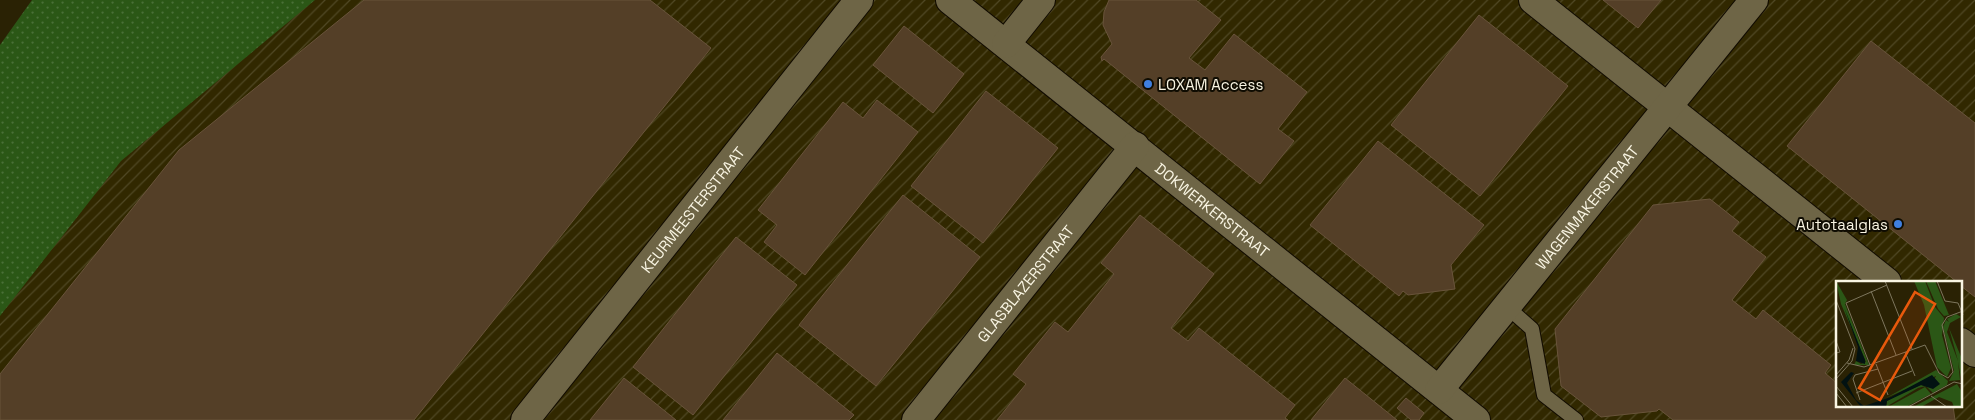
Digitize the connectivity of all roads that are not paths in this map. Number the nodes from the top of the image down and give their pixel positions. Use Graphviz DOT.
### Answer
graph roads {
  1 [pos="859,0"];
  2 [pos="950,0"];
  3 [pos="1041,0"];
  4 [pos="1533,0"];
  5 [pos="1754,0"];
  6 [pos="1006,44"];
  7 [pos="1668,108"];
  8 [pos="1136,146"];
  9 [pos="1886,281"];
  10 [pos="1506,306"];
  11 [pos="1962,343"];
  12 [pos="1975,353"];
  13 [pos="1439,390"];
  14 [pos="525,420"];
  15 [pos="916,420"];
  16 [pos="1476,420"];
  17 [pos="1576,420"];
  1 -- 14 [label="street, KEURMEESTERSTRAAT"];
  2 -- 6 [label="street, DOKWERKERSTRAAT"];
  3 -- 6 [label="street"];
  4 -- 7 [label="street"];
  5 -- 7 [label="street, WAGENMAKERSTRAAT"];
  6 -- 8 [label="street, DOKWERKERSTRAAT"];
  7 -- 9 [label="street"];
  7 -- 10 [label="street, WAGENMAKERSTRAAT"];
  8 -- 13 [label="street, DOKWERKERSTRAAT"];
  8 -- 15 [label="street, GLASBLAZERSTRAAT"];
  10 -- 13 [label="street, WAGENMAKERSTRAAT"];
  10 -- 17 [label="lane"];
  11 -- 12 [label="street"];
  13 -- 16 [label="street, DOKWERKERSTRAAT"];
}
